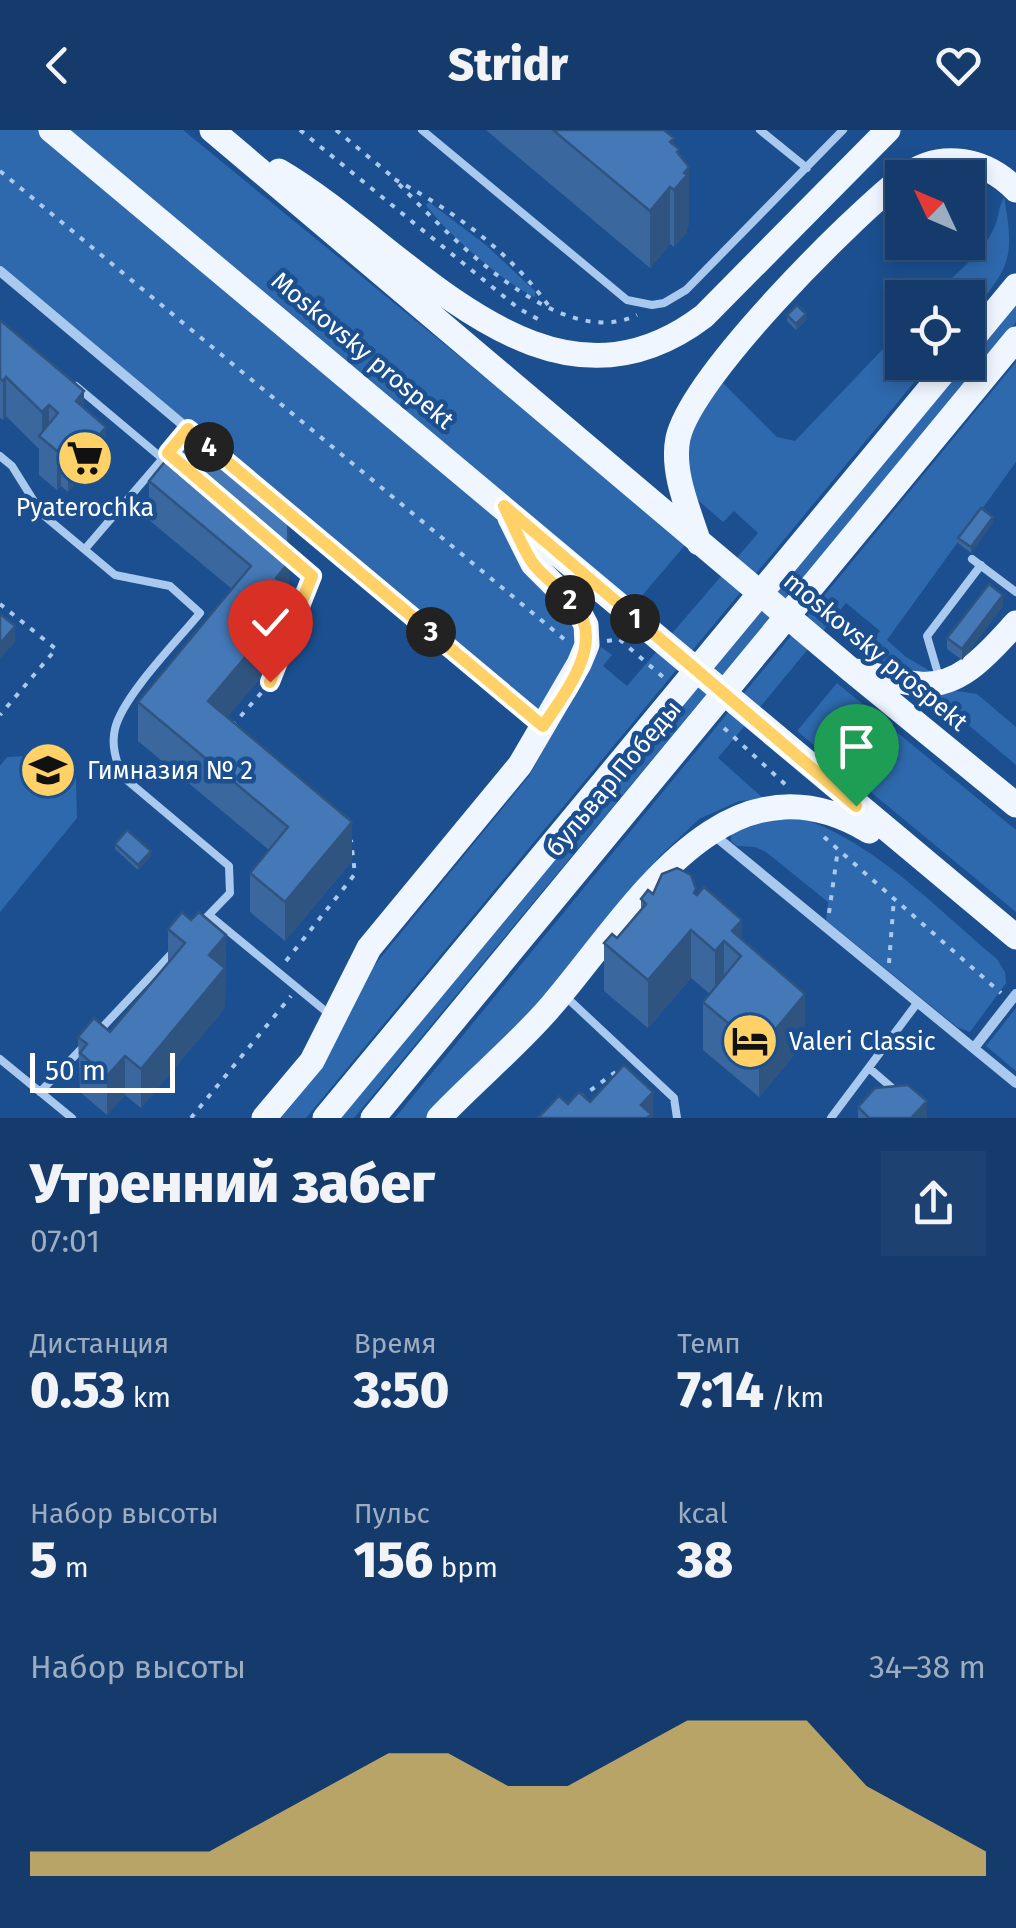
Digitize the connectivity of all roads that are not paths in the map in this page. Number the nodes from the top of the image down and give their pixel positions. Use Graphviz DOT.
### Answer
graph roads {
  1 [pos="38,130"];
  2 [pos="51,130"];
  3 [pos="422,130"];
  4 [pos="760,130"];
  5 [pos="843,130"];
  6 [pos="888,130"];
  7 [pos="215,133"];
  8 [pos="80,154"];
  9 [pos="985,166"];
  10 [pos="807,168"];
  11 [pos="1016,190"];
  12 [pos="885,195"];
  13 [pos="0,271"];
  14 [pos="1016,286"];
  15 [pos="985,323"];
  16 [pos="1016,339"];
  17 [pos="937,380"];
  18 [pos="74,384"];
  19 [pos="188,429"];
  20 [pos="0,456"];
  21 [pos="164,458"];
  22 [pos="504,506"];
  23 [pos="699,542"];
  24 [pos="85,549"];
  25 [pos="972,559"];
  26 [pos="981,566"];
  27 [pos="1016,592"];
  28 [pos="1008,637"];
  29 [pos="851,670"];
  30 [pos="940,682"];
  31 [pos="543,726"];
  32 [pos="1016,805"];
  33 [pos="709,831"];
  34 [pos="925,865"];
  35 [pos="208,915"];
  36 [pos="196,928"];
  37 [pos="1016,938"];
  38 [pos="183,942"];
  39 [pos="562,993"];
  40 [pos="1013,998"];
  41 [pos="918,1002"];
  42 [pos="332,1017"];
  43 [pos="974,1048"];
  44 [pos="0,1060"];
  45 [pos="869,1068"];
  46 [pos="1016,1083"];
  47 [pos="40,1092"];
  48 [pos="913,1106"];
  49 [pos="59,1114"];
  50 [pos="72,1118"];
  51 [pos="264,1118"];
  52 [pos="325,1118"];
  53 [pos="374,1118"];
  54 [pos="439,1118"];
  55 [pos="676,1118"];
  56 [pos="831,1118"];
  1 -- 8 [label="lane"];
  2 -- 8 [label="main road, Moskovsky prospekt"];
  3 -- 10 [label="lane"];
  4 -- 10 [label="lane"];
  5 -- 10 [label="lane"];
  6 -- 7 [label="main road"];
  7 -- 23 [label="main road"];
  8 -- 22 [label="main road, Moskovsky prospekt"];
  9 -- 11 [label="main road"];
  12 -- 23 [label="main road"];
  13 -- 19 [label="street"];
  14 -- 15 [label="main road"];
  16 -- 53 [label="main road, бульвар Победы"];
  17 -- 52 [label="main road, бульвар Победы"];
  18 -- 21 [label="lane"];
  19 -- 21 [label="lane"];
  19 -- 31 [label="street"];
  20 -- 24 [label="lane"];
  21 -- 24 [label="lane"];
  22 -- 31 [label="main road"];
  22 -- 34 [label="main road, Moskovsky prospekt"];
  23 -- 29 [label="main road, moskovsky prospekt"];
  24 -- 35 [label="lane"];
  25 -- 26 [label="lane"];
  26 -- 27 [label="lane"];
  26 -- 30 [label="lane"];
  28 -- 30 [label="main road"];
  29 -- 30 [label="main road"];
  29 -- 32 [label="main road, moskovsky prospekt"];
  31 -- 42 [label="main road"];
  33 -- 34 [label="main road"];
  33 -- 39 [label="main road"];
  33 -- 41 [label="street"];
  34 -- 37 [label="main road"];
  35 -- 36 [label="lane"];
  35 -- 42 [label="lane"];
  38 -- 47 [label="lane"];
  39 -- 54 [label="main road"];
  39 -- 55 [label="lane"];
  40 -- 43 [label="street"];
  41 -- 43 [label="street"];
  41 -- 45 [label="lane"];
  42 -- 51 [label="main road"];
  43 -- 46 [label="street"];
  44 -- 47 [label="lane"];
  45 -- 48 [label="lane"];
  45 -- 56 [label="lane"];
  47 -- 49 [label="lane"];
  49 -- 50 [label="lane"];
}
